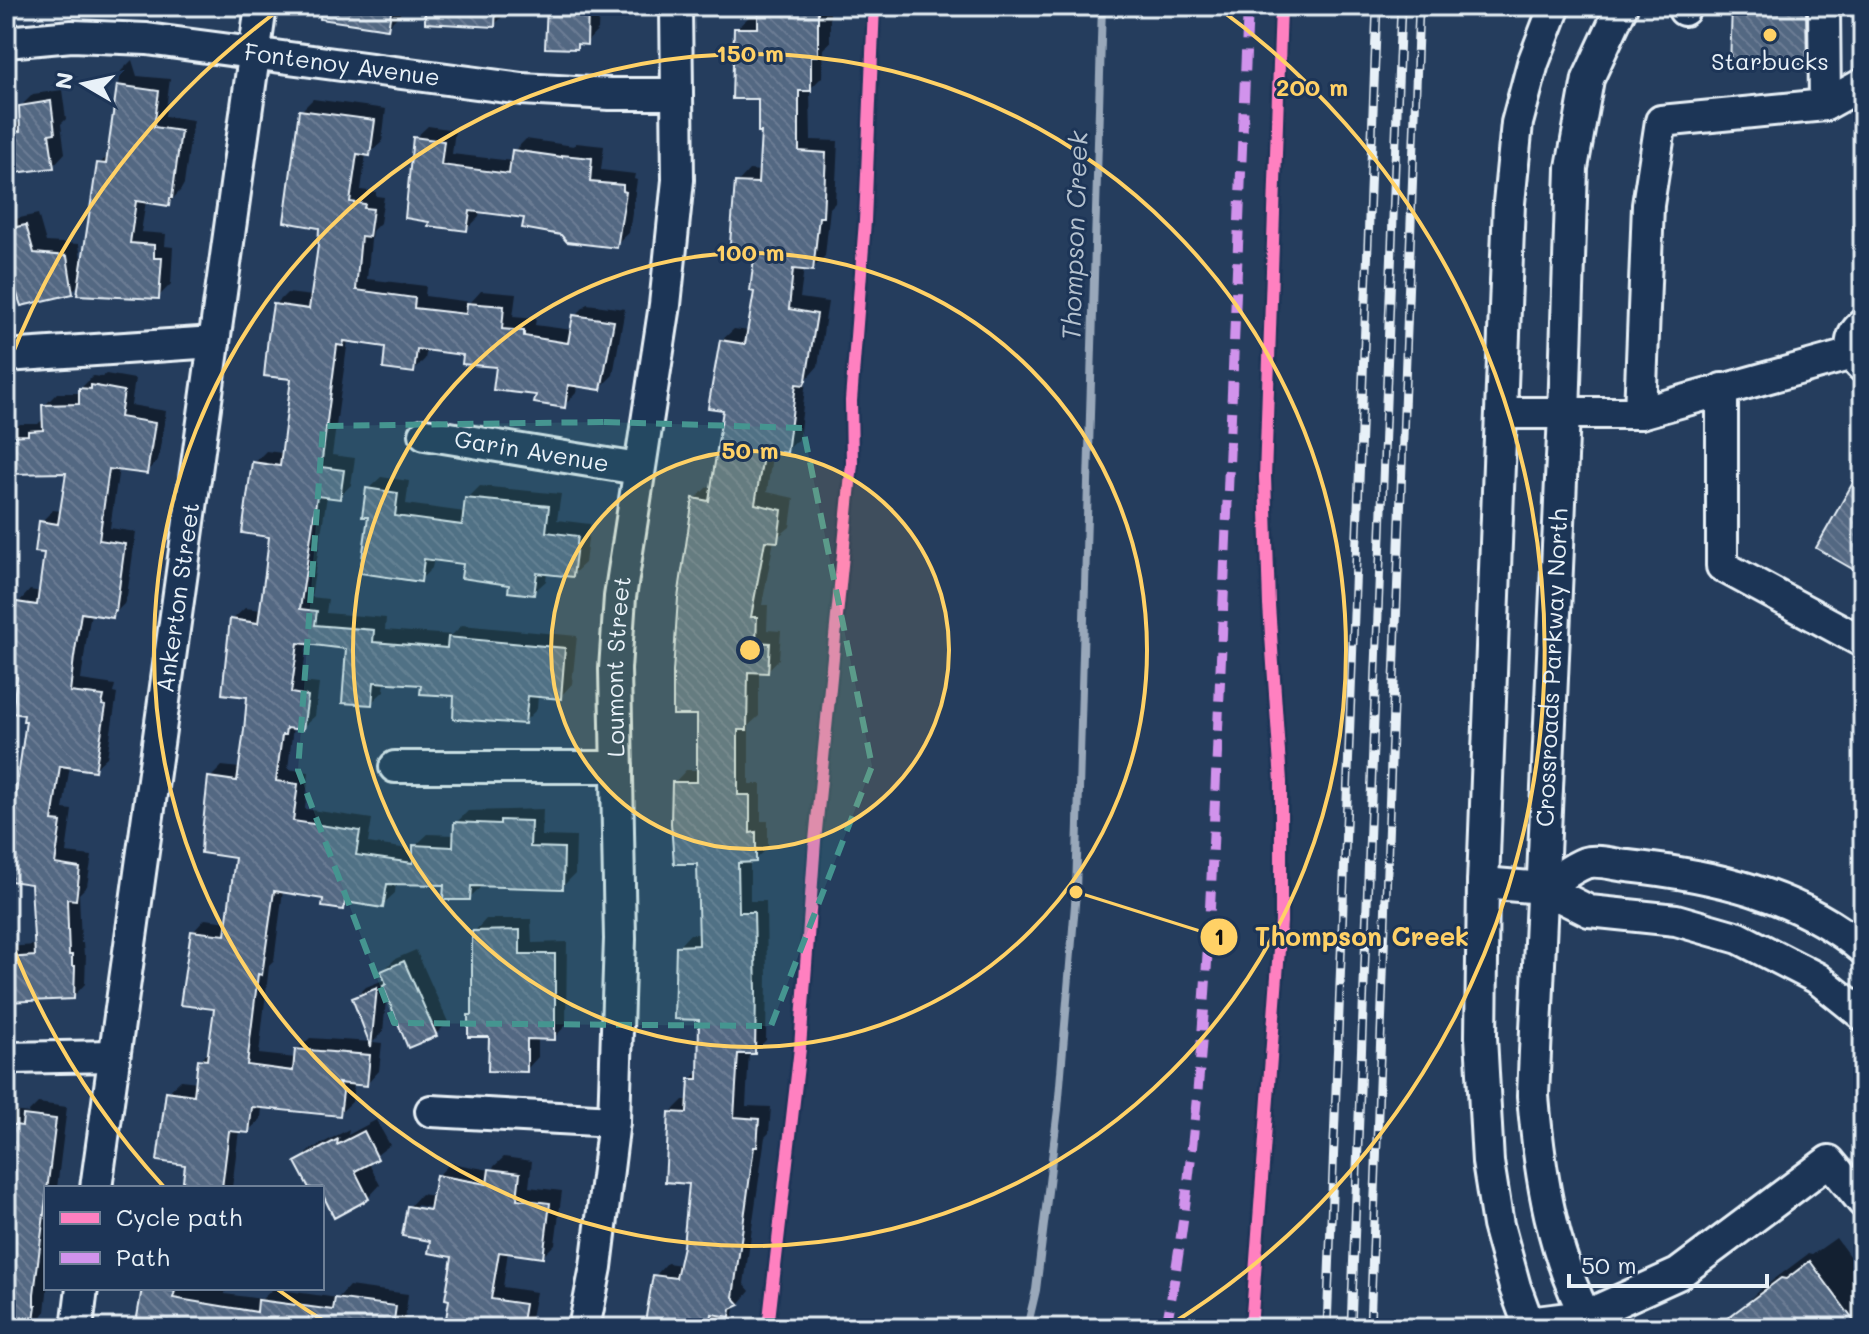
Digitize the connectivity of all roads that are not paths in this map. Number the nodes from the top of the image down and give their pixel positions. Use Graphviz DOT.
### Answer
graph roads {
  1 [pos="261,6"];
  2 [pos="676,6"];
  3 [pos="1555,6"];
  4 [pos="1622,6"];
  5 [pos="1824,6"];
  6 [pos="6,42"];
  7 [pos="255,53"];
  8 [pos="1863,84"];
  9 [pos="677,94"];
  10 [pos="1825,105"];
  11 [pos="1863,324"];
  12 [pos="214,342"];
  13 [pos="6,356"];
  14 [pos="1858,360"];
  15 [pos="1722,389"];
  16 [pos="1502,413"];
  17 [pos="1640,413"];
  18 [pos="1564,414"];
  19 [pos="425,434"];
  20 [pos="638,469"];
  21 [pos="1863,642"];
  22 [pos="395,767"];
  23 [pos="617,767"];
  24 [pos="1483,883"];
  25 [pos="1543,888"];
  26 [pos="1863,949"];
  27 [pos="1863,1015"];
  28 [pos="114,1056"];
  29 [pos="6,1058"];
  30 [pos="431,1111"];
  31 [pos="614,1121"];
  32 [pos="96,1186"];
  33 [pos="1863,1202"];
  34 [pos="82,1290"];
  35 [pos="1588,1322"];
  36 [pos="1529,1325"];
  37 [pos="77,1328"];
  38 [pos="584,1328"];
  1 -- 7 [label="street, Ankerton Street"];
  2 -- 9 [label="street, Loumont Street"];
  3 -- 16 [label="street"];
  4 -- 18 [label="street, Crossroads Parkway North"];
  5 -- 10 [label="street"];
  6 -- 7 [label="street, Fontenoy Avenue"];
  7 -- 9 [label="street, Fontenoy Avenue"];
  7 -- 12 [label="street, Ankerton Street"];
  8 -- 10 [label="street"];
  9 -- 20 [label="street, Loumont Street"];
  10 -- 17 [label="street"];
  11 -- 14 [label="street"];
  12 -- 13 [label="street"];
  12 -- 28 [label="street, Ankerton Street"];
  14 -- 15 [label="street"];
  15 -- 17 [label="street"];
  15 -- 21 [label="street"];
  16 -- 18 [label="street"];
  16 -- 24 [label="street"];
  17 -- 18 [label="street"];
  18 -- 25 [label="street, Crossroads Parkway North"];
  19 -- 20 [label="street, Garin Avenue"];
  20 -- 23 [label="street, Loumont Street"];
  22 -- 23 [label="street"];
  23 -- 31 [label="street, Loumont Street"];
  24 -- 25 [label="street"];
  24 -- 36 [label="street"];
  25 -- 26 [label="street"];
  25 -- 27 [label="street"];
  25 -- 35 [label="street, Crossroads Parkway North"];
  28 -- 29 [label="street"];
  28 -- 32 [label="street, Ankerton Street"];
  30 -- 31 [label="street"];
  31 -- 38 [label="street, Loumont Street"];
  33 -- 35 [label="street"];
  34 -- 37 [label="street"];
  35 -- 36 [label="street"];
}
